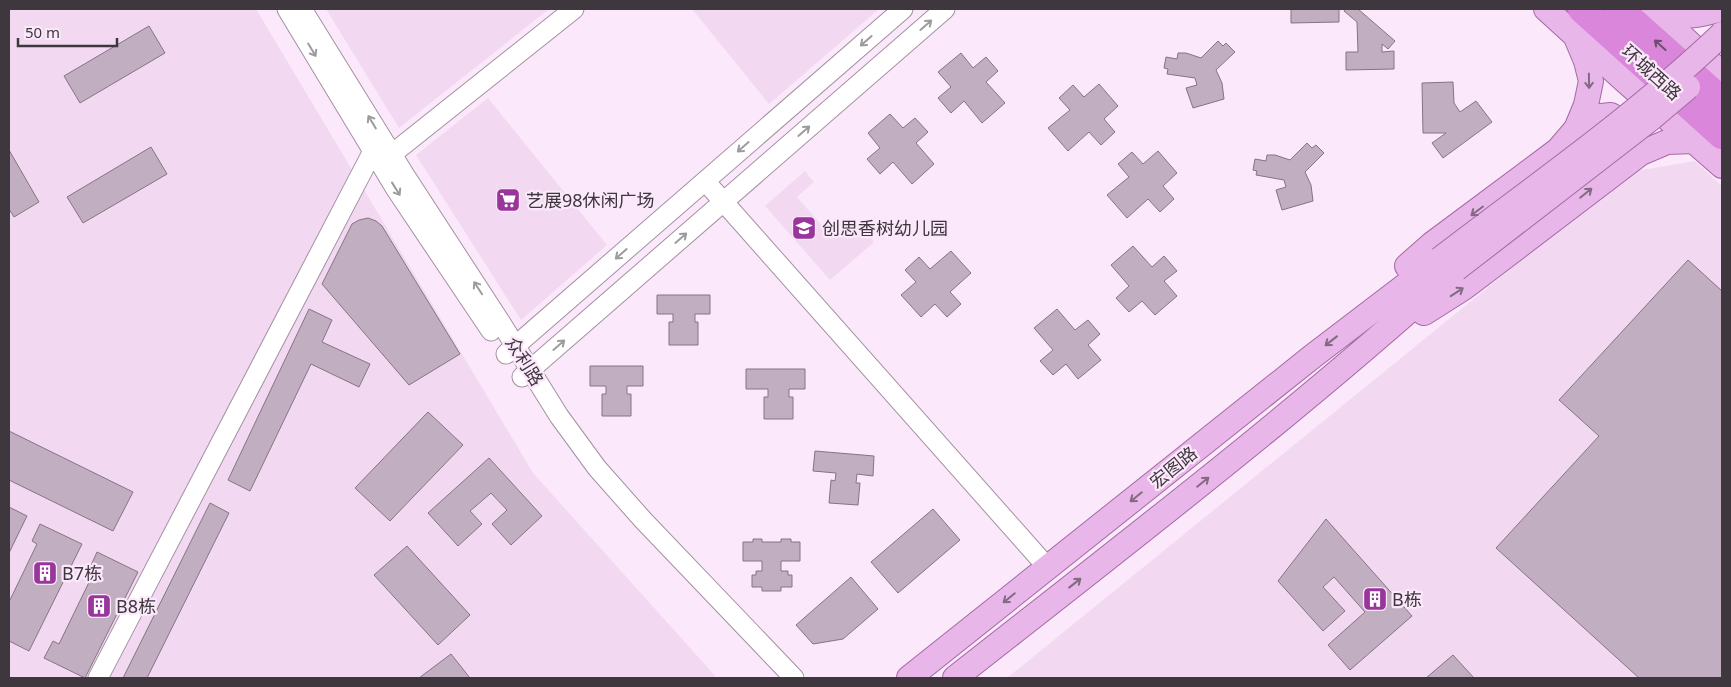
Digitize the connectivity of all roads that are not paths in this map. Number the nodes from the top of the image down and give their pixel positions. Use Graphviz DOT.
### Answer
graph roads {
  1 [pos="287,9"];
  2 [pos="302,9"];
  3 [pos="574,9"];
  4 [pos="903,9"];
  5 [pos="945,9"];
  6 [pos="1546,9"];
  7 [pos="1582,9"];
  8 [pos="1618,9"];
  9 [pos="1653,9"];
  10 [pos="1663,9"];
  11 [pos="1722,9"];
  12 [pos="1722,34"];
  13 [pos="1574,35"];
  14 [pos="1722,56"];
  15 [pos="1722,74"];
  16 [pos="1722,101"];
  17 [pos="1576,129"];
  18 [pos="1722,135"];
  19 [pos="1694,141"];
  20 [pos="382,156"];
  21 [pos="1722,166"];
  22 [pos="1615,172"];
  23 [pos="704,181"];
  24 [pos="723,202"];
  25 [pos="1448,264"];
  26 [pos="1355,323"];
  27 [pos="1385,333"];
  28 [pos="511,350"];
  29 [pos="526,373"];
  30 [pos="1048,568"];
  31 [pos="910,676"];
  32 [pos="98,678"];
  33 [pos="789,678"];
  34 [pos="954,678"];
  1 -- 20 [label="street, 众利路, one-way"];
  20 -- 2 [label="street, 众利路, one-way"];
  3 -- 20 [label="street"];
  4 -- 23 [label="street, one-way"];
  24 -- 5 [label="street, one-way"];
  6 -- 13 [label="main road"];
  7 -- 18 [label="highway, 环城西路"];
  16 -- 8 [label="highway, 环城西路, one-way"];
  9 -- 15 [label="main road"];
  10 -- 11 [label="main road"];
  12 -- 25 [label="main road, bridge"];
  13 -- 17 [label="main road, one-way"];
  13 -- 19 [label="main road"];
  14 -- 25 [label="main road, bridge"];
  17 -- 22 [label="main road"];
  17 -- 26 [label="main road, one-way"];
  19 -- 21 [label="main road"];
  19 -- 22 [label="main road"];
  20 -- 28 [label="street, 众利路"];
  20 -- 32 [label="street"];
  27 -- 22 [label="main road, one-way"];
  23 -- 24 [label="street"];
  23 -- 28 [label="street, one-way"];
  29 -- 24 [label="street, one-way"];
  24 -- 30 [label="street"];
  25 -- 26 [label="main road, 宏图路"];
  25 -- 27 [label="main road, 宏图路"];
  26 -- 30 [label="main road, 宏图路, one-way"];
  34 -- 27 [label="main road, 宏图路, one-way"];
  28 -- 29 [label="street, 众利路"];
  29 -- 33 [label="street, 众利路"];
  30 -- 31 [label="main road, 宏图路, one-way"];
}
